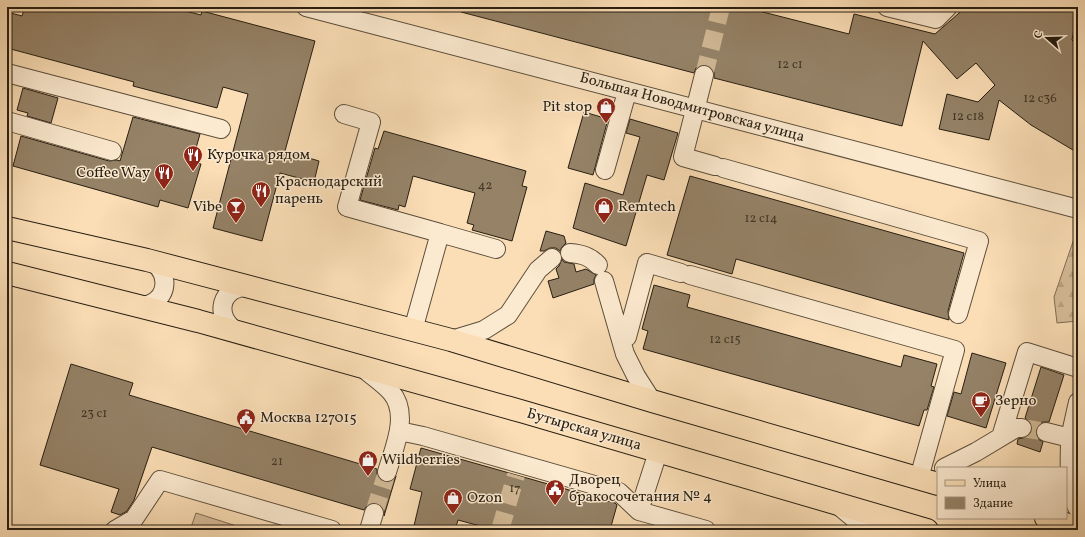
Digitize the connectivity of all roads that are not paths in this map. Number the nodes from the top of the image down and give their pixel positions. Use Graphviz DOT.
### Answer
graph roads {
  1 [pos="306,7"];
  2 [pos="887,7"];
  3 [pos="948,7"];
  4 [pos="7,73"];
  5 [pos="704,75"];
  6 [pos="627,92"];
  7 [pos="695,110"];
  8 [pos="344,114"];
  9 [pos="7,121"];
  10 [pos="221,129"];
  11 [pos="112,151"];
  12 [pos="605,170"];
  13 [pos="1078,209"];
  14 [pos="7,228"];
  15 [pos="440,233"];
  16 [pos="496,249"];
  17 [pos="570,253"];
  18 [pos="552,258"];
  19 [pos="147,260"];
  20 [pos="7,273"];
  21 [pos="253,287"];
  22 [pos="134,305"];
  23 [pos="958,314"];
  24 [pos="413,330"];
  25 [pos="240,333"];
  26 [pos="621,339"];
  27 [pos="451,340"];
  28 [pos="362,367"];
  29 [pos="1078,368"];
  30 [pos="652,401"];
  31 [pos="1078,402"];
  32 [pos="1022,428"];
  33 [pos="399,431"];
  34 [pos="1046,432"];
  35 [pos="1001,437"];
  36 [pos="1070,438"];
  37 [pos="658,452"];
  38 [pos="946,467"];
  39 [pos="387,472"];
  40 [pos="929,478"];
  41 [pos="837,504"];
  42 [pos="1078,509"];
  43 [pos="639,511"];
  44 [pos="1049,519"];
  45 [pos="1078,528"];
  46 [pos="115,530"];
  47 [pos="332,530"];
  48 [pos="706,530"];
  49 [pos="868,530"];
  50 [pos="927,530"];
  1 -- 6 [label="street, Большая Новодмитровская улица"];
  2 -- 3 [label="street"];
  4 -- 10 [label="street"];
  5 -- 7 [label="street"];
  6 -- 7 [label="street, Большая Новодмитровская улица"];
  6 -- 12 [label="street"];
  7 -- 13 [label="street, Большая Новодмитровская улица"];
  7 -- 23 [label="street"];
  8 -- 15 [label="street"];
  9 -- 11 [label="street"];
  14 -- 19 [label="main road, Бутырская улица"];
  15 -- 16 [label="street"];
  15 -- 24 [label="street"];
  17 -- 26 [label="street"];
  18 -- 27 [label="street"];
  19 -- 21 [label="main road, Бутырская улица"];
  19 -- 22 [label="street, Бутырская улица"];
  20 -- 22 [label="main road, Бутырская улица"];
  21 -- 24 [label="main road, Бутырская улица"];
  21 -- 25 [label="street, Бутырская улица"];
  22 -- 25 [label="main road, Бутырская улица"];
  24 -- 27 [label="main road, Бутырская улица"];
  25 -- 28 [label="main road, Бутырская улица"];
  26 -- 30 [label="street"];
  26 -- 40 [label="street"];
  27 -- 30 [label="main road, Бутырская улица"];
  28 -- 33 [label="street"];
  28 -- 37 [label="main road, Бутырская улица"];
  29 -- 35 [label="street"];
  30 -- 40 [label="main road, Бутырская улица"];
  31 -- 36 [label="street"];
  32 -- 35 [label="street"];
  33 -- 39 [label="street"];
  33 -- 43 [label="street"];
  34 -- 36 [label="street"];
  35 -- 38 [label="street"];
  36 -- 42 [label="street"];
  37 -- 41 [label="main road, Бутырская улица"];
  37 -- 43 [label="street"];
  41 -- 49 [label="street"];
  41 -- 50 [label="main road, Бутырская улица"];
  43 -- 48 [label="street"];
  44 -- 45 [label="main road"];
  46 -- 47 [label="street"];
}
